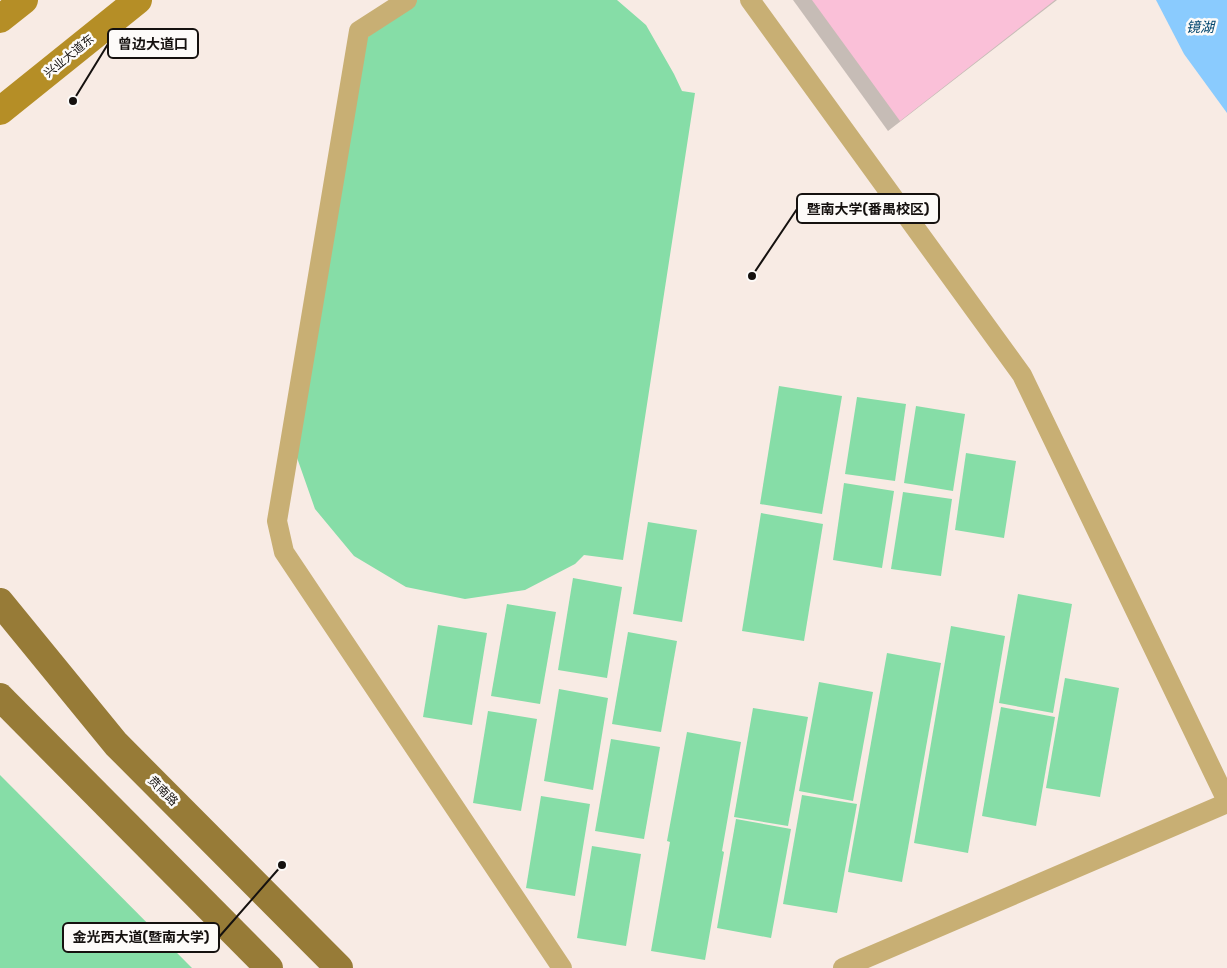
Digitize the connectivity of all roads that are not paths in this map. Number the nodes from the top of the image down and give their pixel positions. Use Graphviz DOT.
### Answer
graph roads {
  1 [pos="24,0"];
  2 [pos="138,0"];
  3 [pos="406,0"];
  4 [pos="750,0"];
  5 [pos="0,19"];
  6 [pos="0,111"];
  7 [pos="0,602"];
  8 [pos="0,697"];
  9 [pos="1227,802"];
  10 [pos="269,968"];
  11 [pos="339,968"];
  12 [pos="562,968"];
  13 [pos="843,968"];
  1 -- 5 [label="main road"];
  2 -- 6 [label="main road, 兴业大道东"];
  3 -- 12 [label="street"];
  4 -- 9 [label="street"];
  7 -- 11 [label="main road, 贲南路"];
  8 -- 10 [label="main road"];
  9 -- 13 [label="street"];
}
